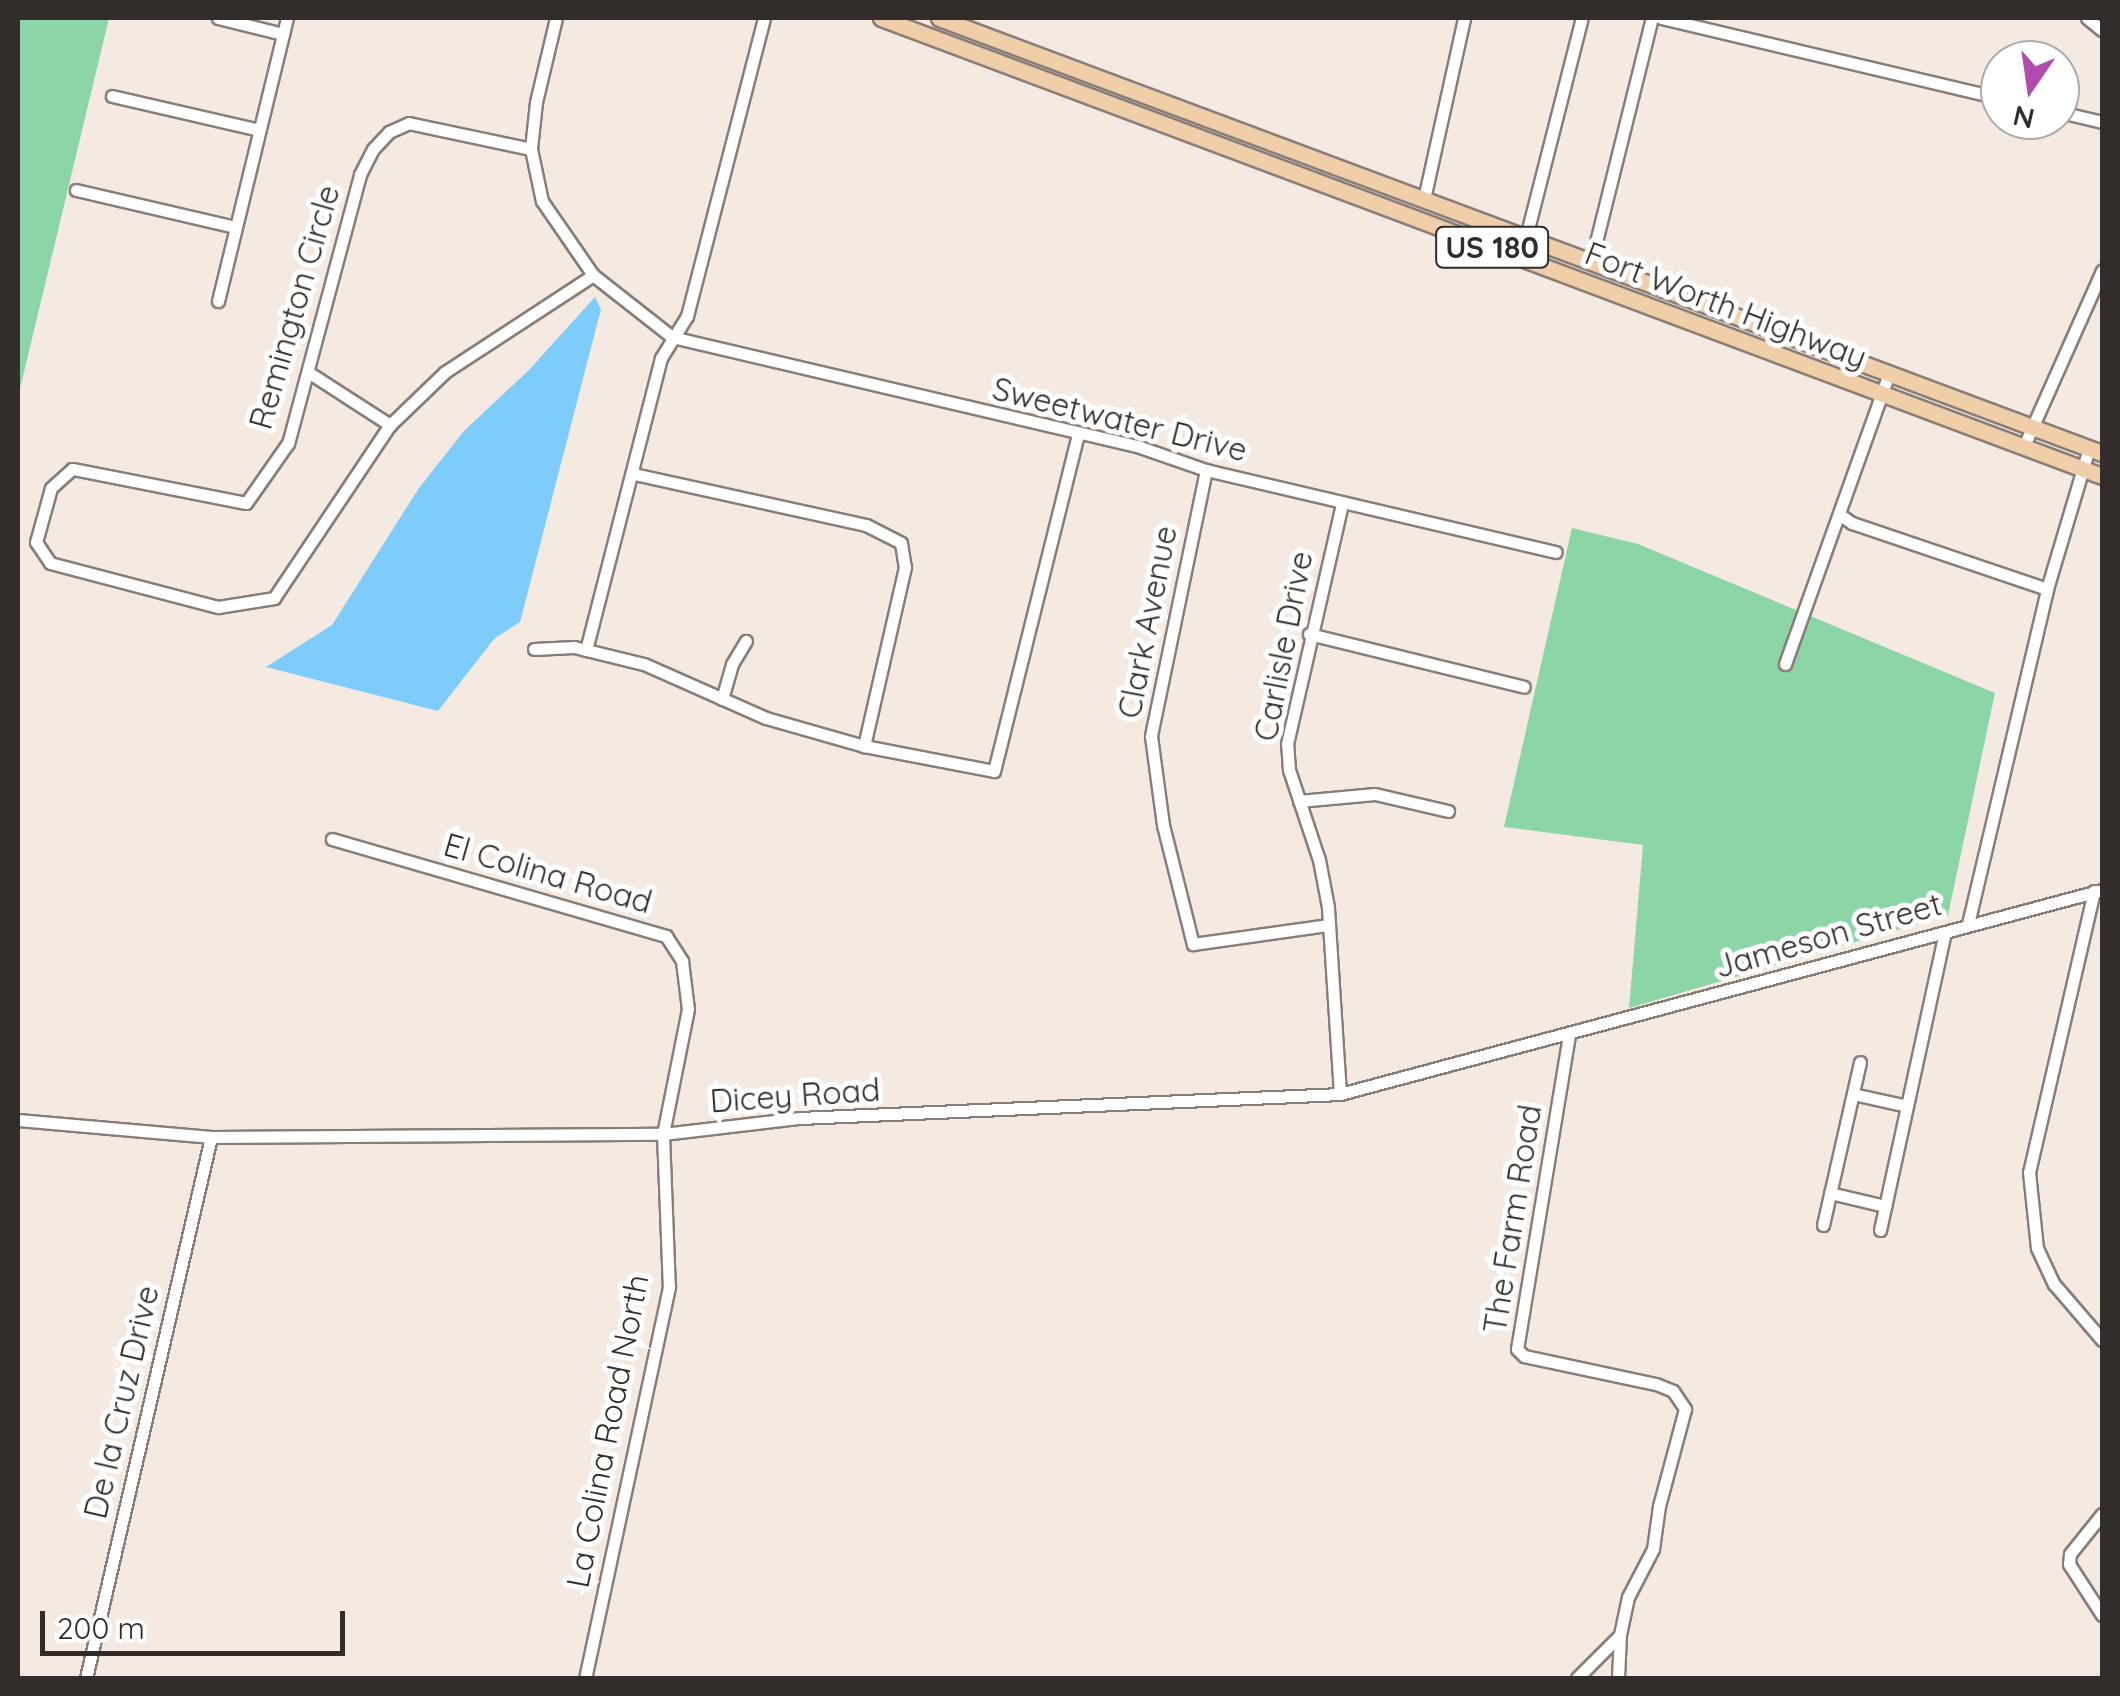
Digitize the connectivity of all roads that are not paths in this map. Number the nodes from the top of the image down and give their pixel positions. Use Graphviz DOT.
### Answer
graph roads {
  1 [pos="218,18"];
  2 [pos="287,18"];
  3 [pos="556,18"];
  4 [pos="764,18"];
  5 [pos="881,18"];
  6 [pos="939,18"];
  7 [pos="1464,18"];
  8 [pos="1582,18"];
  9 [pos="1652,18"];
  10 [pos="1661,18"];
  11 [pos="2087,18"];
  12 [pos="2102,30"];
  13 [pos="979,33"];
  14 [pos="283,34"];
  15 [pos="972,53"];
  16 [pos="1980,93"];
  17 [pos="112,96"];
  18 [pos="1173,105"];
  19 [pos="1167,126"];
  20 [pos="259,130"];
  21 [pos="531,149"];
  22 [pos="76,190"];
  23 [pos="1424,199"];
  24 [pos="1478,219"];
  25 [pos="235,227"];
  26 [pos="1526,238"];
  27 [pos="1470,239"];
  28 [pos="1591,262"];
  29 [pos="2102,271"];
  30 [pos="593,274"];
  31 [pos="1657,286"];
  32 [pos="218,300"];
  33 [pos="1650,306"];
  34 [pos="672,337"];
  35 [pos="308,372"];
  36 [pos="1889,373"];
  37 [pos="1883,394"];
  38 [pos="390,425"];
  39 [pos="2032,427"];
  40 [pos="1078,434"];
  41 [pos="2024,446"];
  42 [pos="2096,450"];
  43 [pos="2082,468"];
  44 [pos="1206,470"];
  45 [pos="634,474"];
  46 [pos="2102,476"];
  47 [pos="1342,503"];
  48 [pos="1840,514"];
  49 [pos="1555,552"];
  50 [pos="2048,589"];
  51 [pos="1309,634"];
  52 [pos="746,641"];
  53 [pos="534,648"];
  54 [pos="586,650"];
  55 [pos="1785,664"];
  56 [pos="1524,686"];
  57 [pos="722,699"];
  58 [pos="864,746"];
  59 [pos="1299,801"];
  60 [pos="1448,812"];
  61 [pos="332,839"];
  62 [pos="2098,890"];
  63 [pos="1968,924"];
  64 [pos="1329,925"];
  65 [pos="1946,932"];
  66 [pos="1569,1035"];
  67 [pos="1860,1062"];
  68 [pos="1340,1094"];
  69 [pos="1853,1094"];
  70 [pos="1907,1106"];
  71 [pos="18,1120"];
  72 [pos="663,1134"];
  73 [pos="211,1137"];
  74 [pos="1830,1193"];
  75 [pos="1885,1206"];
  76 [pos="1823,1225"];
  77 [pos="1880,1230"];
  78 [pos="2102,1340"];
  79 [pos="2102,1514"];
  80 [pos="2102,1615"];
  81 [pos="1620,1635"];
  82 [pos="86,1678"];
  83 [pos="584,1678"];
  84 [pos="1577,1678"];
  85 [pos="1618,1678"];
  1 -- 14 [label="street"];
  2 -- 14 [label="street"];
  3 -- 21 [label="street, Sweetwater Drive"];
  4 -- 34 [label="street"];
  5 -- 15 [label="main road, Fort Worth Highway / US 180"];
  6 -- 13 [label="main road, Fort Worth Highway / US 180"];
  7 -- 23 [label="street"];
  8 -- 26 [label="street"];
  9 -- 28 [label="street"];
  10 -- 16 [label="street"];
  11 -- 12 [label="street"];
  13 -- 15 [label="main road"];
  13 -- 18 [label="main road, Fort Worth Highway / US 180"];
  14 -- 20 [label="street"];
  15 -- 19 [label="main road, Fort Worth Highway / US 180"];
  17 -- 20 [label="street"];
  18 -- 19 [label="main road"];
  18 -- 23 [label="main road, Fort Worth Highway / US 180"];
  19 -- 27 [label="main road, Fort Worth Highway / US 180"];
  20 -- 25 [label="street"];
  21 -- 30 [label="street, Sweetwater Drive"];
  21 -- 35 [label="street, Remington Circle"];
  22 -- 25 [label="street"];
  23 -- 24 [label="main road, Fort Worth Highway / US 180"];
  24 -- 26 [label="main road, Fort Worth Highway / US 180"];
  24 -- 27 [label="main road"];
  25 -- 32 [label="street"];
  26 -- 28 [label="main road, Fort Worth Highway / US 180"];
  27 -- 33 [label="main road, Fort Worth Highway / US 180"];
  28 -- 31 [label="main road, Fort Worth Highway / US 180"];
  29 -- 39 [label="street"];
  30 -- 34 [label="street, Sweetwater Drive"];
  30 -- 38 [label="street, Remington Circle"];
  31 -- 33 [label="main road"];
  31 -- 36 [label="main road, Fort Worth Highway / US 180"];
  33 -- 37 [label="main road, Fort Worth Highway / US 180"];
  34 -- 40 [label="street, Sweetwater Drive"];
  34 -- 45 [label="street"];
  35 -- 38 [label="street"];
  35 -- 38 [label="street, Remington Circle"];
  36 -- 37 [label="street"];
  36 -- 39 [label="main road, Fort Worth Highway / US 180"];
  37 -- 41 [label="main road, Fort Worth Highway / US 180"];
  37 -- 48 [label="street"];
  39 -- 41 [label="street"];
  39 -- 42 [label="main road, Fort Worth Highway / US 180"];
  40 -- 44 [label="street, Sweetwater Drive"];
  40 -- 58 [label="street"];
  41 -- 43 [label="main road, Fort Worth Highway / US 180"];
  42 -- 43 [label="street"];
  43 -- 46 [label="main road, Fort Worth Highway / US 180"];
  43 -- 50 [label="street"];
  44 -- 47 [label="street, Sweetwater Drive"];
  44 -- 64 [label="street, Clark Avenue"];
  45 -- 54 [label="street"];
  45 -- 58 [label="street"];
  47 -- 49 [label="street, Sweetwater Drive"];
  47 -- 51 [label="street, Carlisle Drive"];
  48 -- 50 [label="street"];
  48 -- 55 [label="street"];
  50 -- 63 [label="street"];
  51 -- 56 [label="street"];
  51 -- 59 [label="street, Carlisle Drive"];
  52 -- 57 [label="street"];
  53 -- 54 [label="street"];
  54 -- 57 [label="street"];
  57 -- 58 [label="street"];
  59 -- 60 [label="street"];
  59 -- 64 [label="street, Carlisle Drive"];
  61 -- 72 [label="street, El Colina Road"];
  62 -- 63 [label="street, Jameson Street"];
  62 -- 78 [label="street"];
  63 -- 65 [label="street, Jameson Street"];
  64 -- 68 [label="street, Carlisle Drive"];
  65 -- 66 [label="street, Jameson Street"];
  65 -- 70 [label="street"];
  66 -- 68 [label="street, Dicey Road"];
  66 -- 81 [label="street, The Farm Road"];
  67 -- 69 [label="street"];
  68 -- 72 [label="street, Dicey Road"];
  69 -- 70 [label="street"];
  69 -- 74 [label="street"];
  70 -- 75 [label="street"];
  71 -- 73 [label="street, Dicey Road"];
  72 -- 73 [label="street, Dicey Road"];
  72 -- 83 [label="street, La Colina Road North"];
  73 -- 82 [label="street, De la Cruz Drive"];
  74 -- 75 [label="street"];
  74 -- 76 [label="street"];
  75 -- 77 [label="street"];
  79 -- 80 [label="street"];
  81 -- 84 [label="street"];
  81 -- 85 [label="street, The Farm Road"];
}
